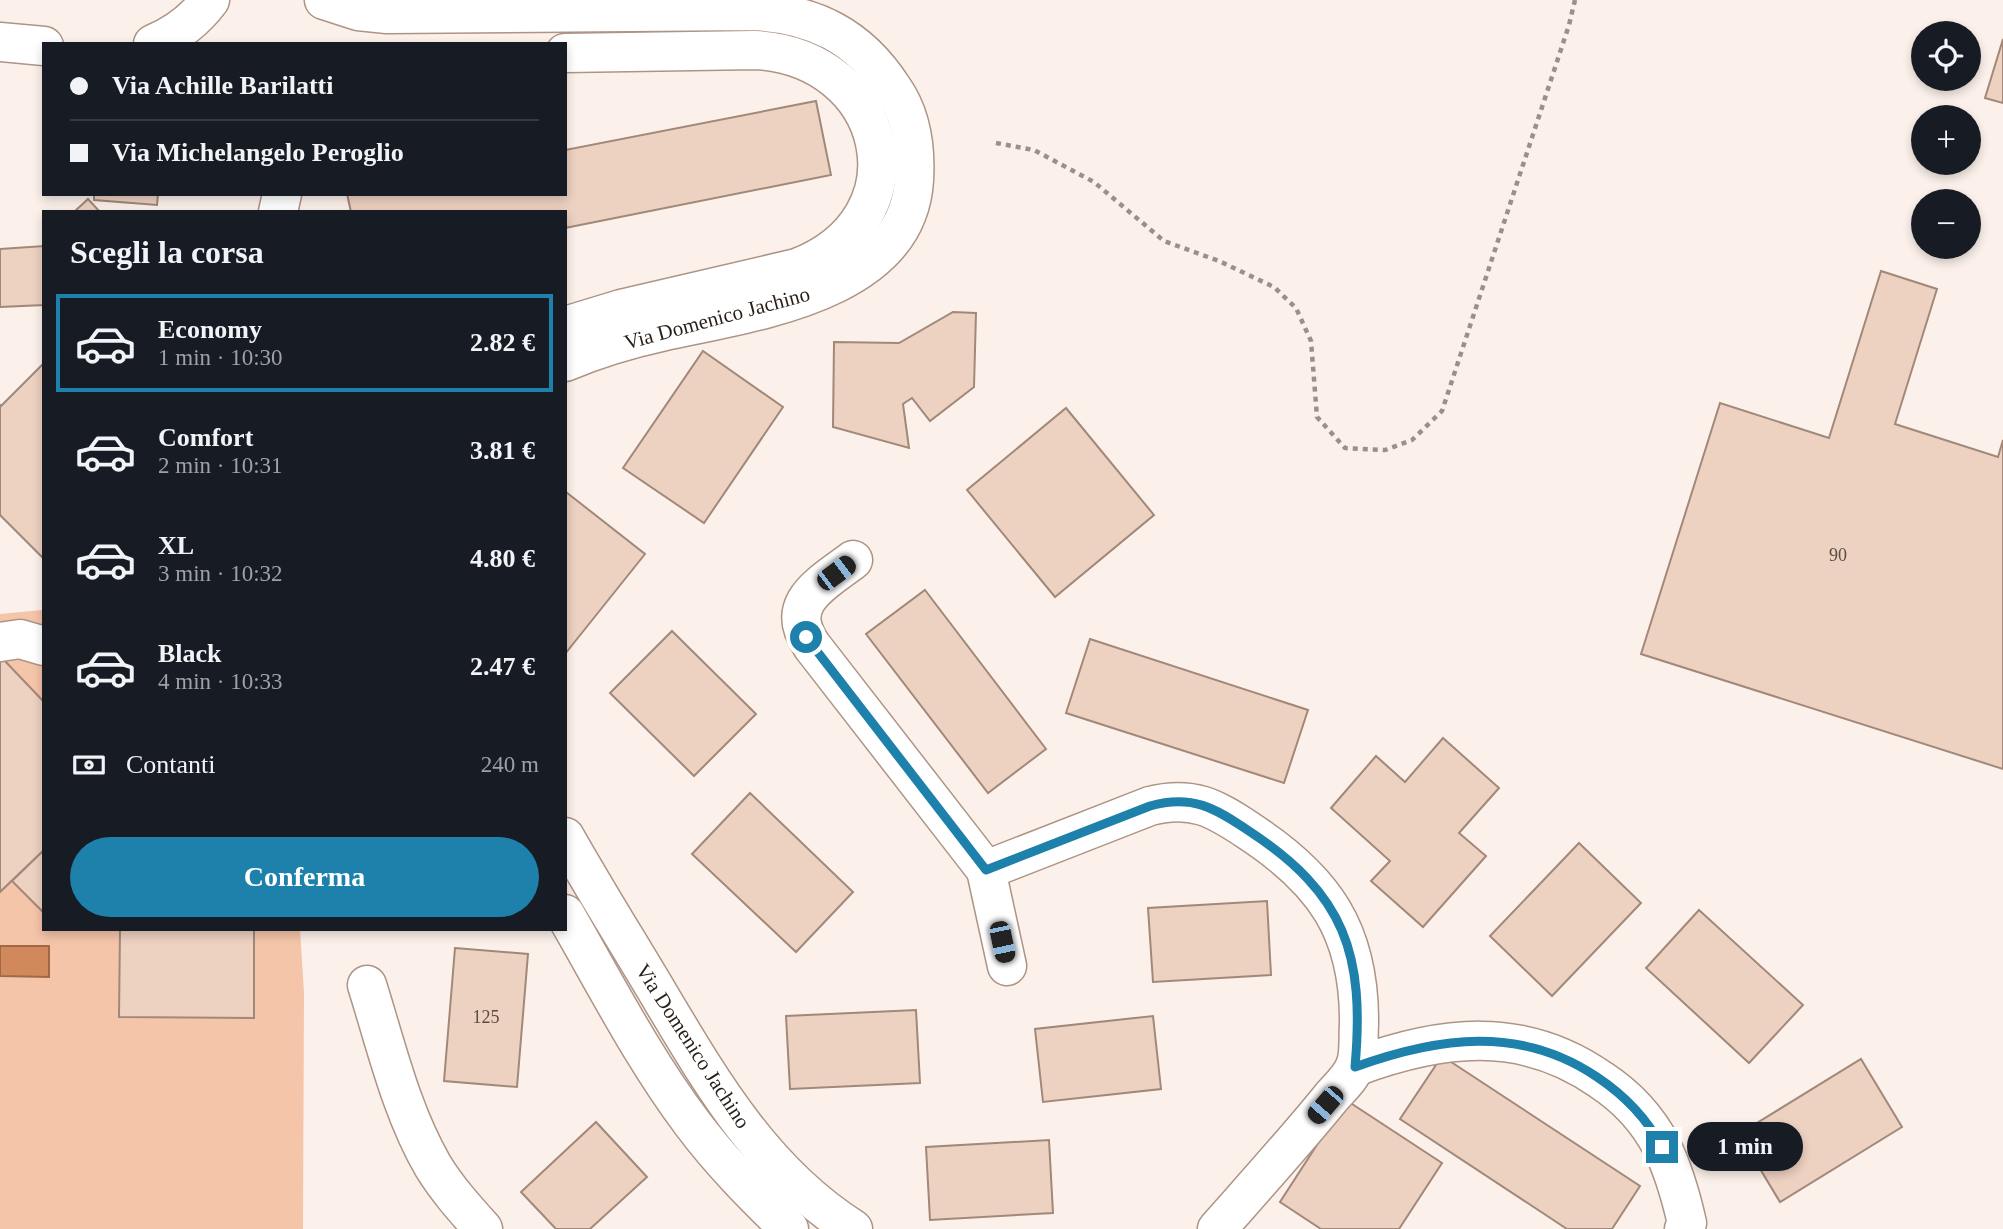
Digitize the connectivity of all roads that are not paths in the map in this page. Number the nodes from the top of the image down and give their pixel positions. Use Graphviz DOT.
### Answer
graph roads {
  1 [pos="209,0"];
  2 [pos="324,0"];
  3 [pos="550,29"];
  4 [pos="1,42"];
  5 [pos="157,42"];
  6 [pos="42,46"];
  7 [pos="567,53"];
  8 [pos="567,325"];
  9 [pos="567,361"];
  10 [pos="853,560"];
  11 [pos="0,642"];
  12 [pos="42,645"];
  13 [pos="567,845"];
  14 [pos="986,870"];
  15 [pos="579,892"];
  16 [pos="567,917"];
  17 [pos="1007,966"];
  18 [pos="367,985"];
  19 [pos="1355,1067"];
  20 [pos="483,1229"];
  21 [pos="789,1229"];
  22 [pos="853,1229"];
  23 [pos="1217,1229"];
  24 [pos="1684,1229"];
  1 -- 5 [label="street"];
  2 -- 3 [label="street, Via Domenico Jachino"];
  3 -- 9 [label="street, Via Domenico Jachino"];
  4 -- 6 [label="street"];
  7 -- 8 [label="street, Via Domenico Jachino"];
  10 -- 14 [label="street"];
  11 -- 12 [label="street"];
  13 -- 15 [label="street, Via Domenico Jachino"];
  14 -- 17 [label="street"];
  14 -- 19 [label="street"];
  15 -- 22 [label="street, Via Domenico Jachino"];
  16 -- 21 [label="street, Via Domenico Jachino"];
  18 -- 20 [label="street"];
  19 -- 23 [label="street"];
  19 -- 24 [label="street"];
}
